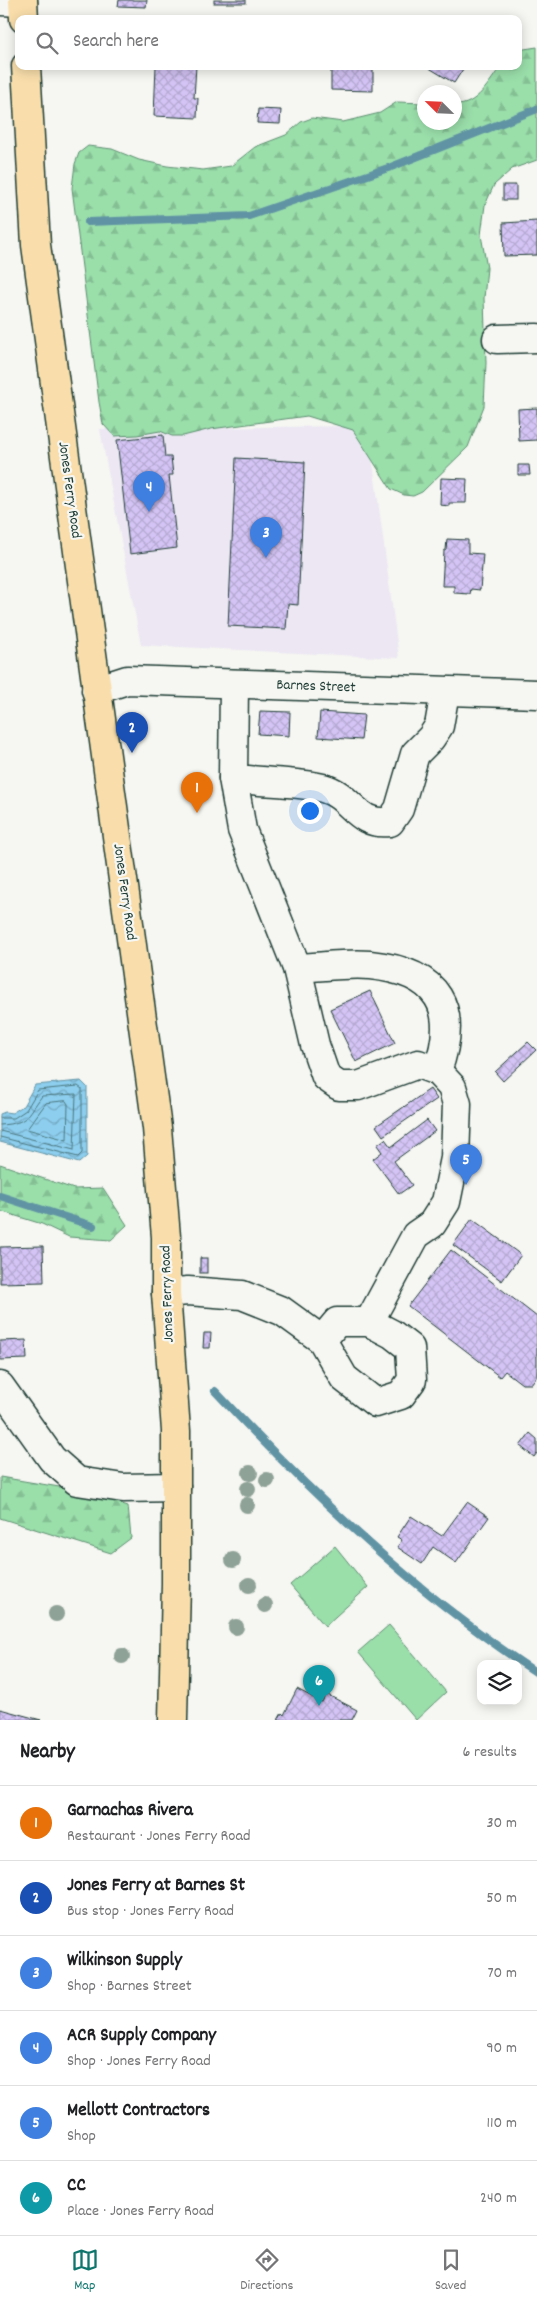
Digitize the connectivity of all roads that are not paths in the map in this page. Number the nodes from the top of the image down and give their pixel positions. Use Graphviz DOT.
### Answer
graph roads {
  1 [pos="26,70"];
  2 [pos="537,338"];
  3 [pos="497,339"];
  4 [pos="234,684"];
  5 [pos="96,690"];
  6 [pos="445,692"];
  7 [pos="537,694"];
  8 [pos="233,778"];
  9 [pos="297,968"];
  10 [pos="437,1071"];
  11 [pos="166,1293"];
  12 [pos="369,1322"];
  13 [pos="322,1340"];
  14 [pos="0,1386"];
  15 [pos="176,1487"];
  16 [pos="173,1720"];
  1 -- 5 [label="main road, Jones Ferry Road"];
  2 -- 3 [label="street"];
  4 -- 5 [label="street, Barnes Street"];
  4 -- 6 [label="street, Barnes Street"];
  4 -- 8 [label="street"];
  5 -- 11 [label="main road, Jones Ferry Road"];
  6 -- 7 [label="street, Barnes Street"];
  6 -- 8 [label="street"];
  8 -- 9 [label="street"];
  9 -- 10 [label="street"];
  9 -- 10 [label="street"];
  10 -- 12 [label="street"];
  11 -- 13 [label="street"];
  11 -- 15 [label="main road, Jones Ferry Road"];
  12 -- 13 [label="street"];
  12 -- 13 [label="street"];
  14 -- 15 [label="street"];
  15 -- 16 [label="main road, Jones Ferry Road"];
}
